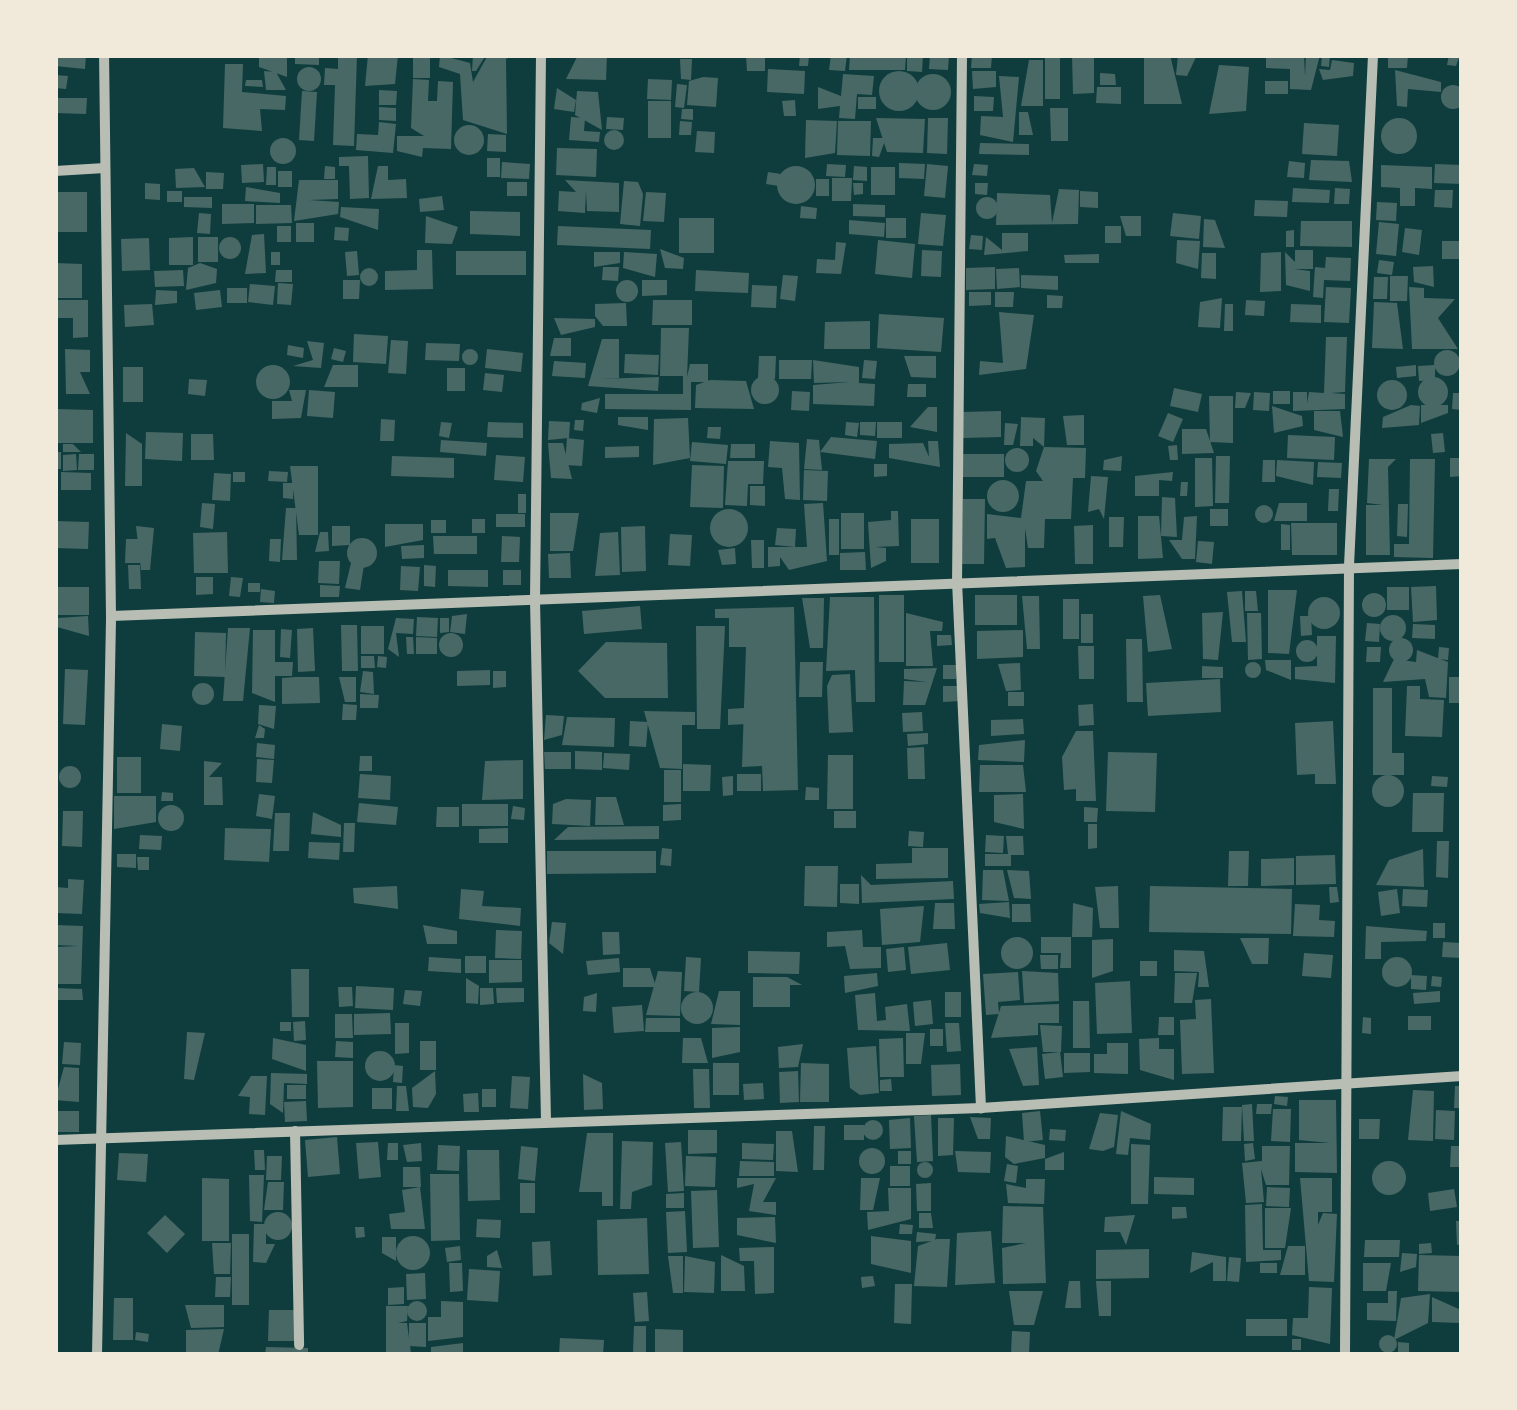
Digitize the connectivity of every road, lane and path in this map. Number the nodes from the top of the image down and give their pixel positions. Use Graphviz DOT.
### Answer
graph roads {
  1 [pos="104,55"];
  2 [pos="541,55"];
  3 [pos="962,55"];
  4 [pos="1374,55"];
  5 [pos="105,168"];
  6 [pos="55,171"];
  7 [pos="1462,564"];
  8 [pos="1349,566"];
  9 [pos="957,581"];
  10 [pos="535,600"];
  11 [pos="111,616"];
  12 [pos="1462,1076"];
  13 [pos="1347,1081"];
  14 [pos="981,1108"];
  15 [pos="546,1122"];
  16 [pos="295,1132"];
  17 [pos="104,1137"];
  18 [pos="55,1140"];
  19 [pos="299,1344"];
  20 [pos="97,1355"];
  21 [pos="1345,1355"];
  1 -- 5 [label="street"];
  2 -- 10 [label="street"];
  3 -- 9 [label="street"];
  4 -- 8 [label="street"];
  5 -- 6 [label="street"];
  5 -- 11 [label="street"];
  7 -- 8 [label="street"];
  8 -- 9 [label="street"];
  8 -- 13 [label="street"];
  9 -- 10 [label="street"];
  9 -- 14 [label="street"];
  10 -- 11 [label="street"];
  10 -- 15 [label="street"];
  11 -- 17 [label="street"];
  12 -- 13 [label="street"];
  13 -- 14 [label="street"];
  13 -- 21 [label="street"];
  14 -- 15 [label="street"];
  15 -- 16 [label="street"];
  16 -- 17 [label="street"];
  16 -- 19 [label="street"];
  17 -- 18 [label="street"];
  17 -- 20 [label="street"];
}
